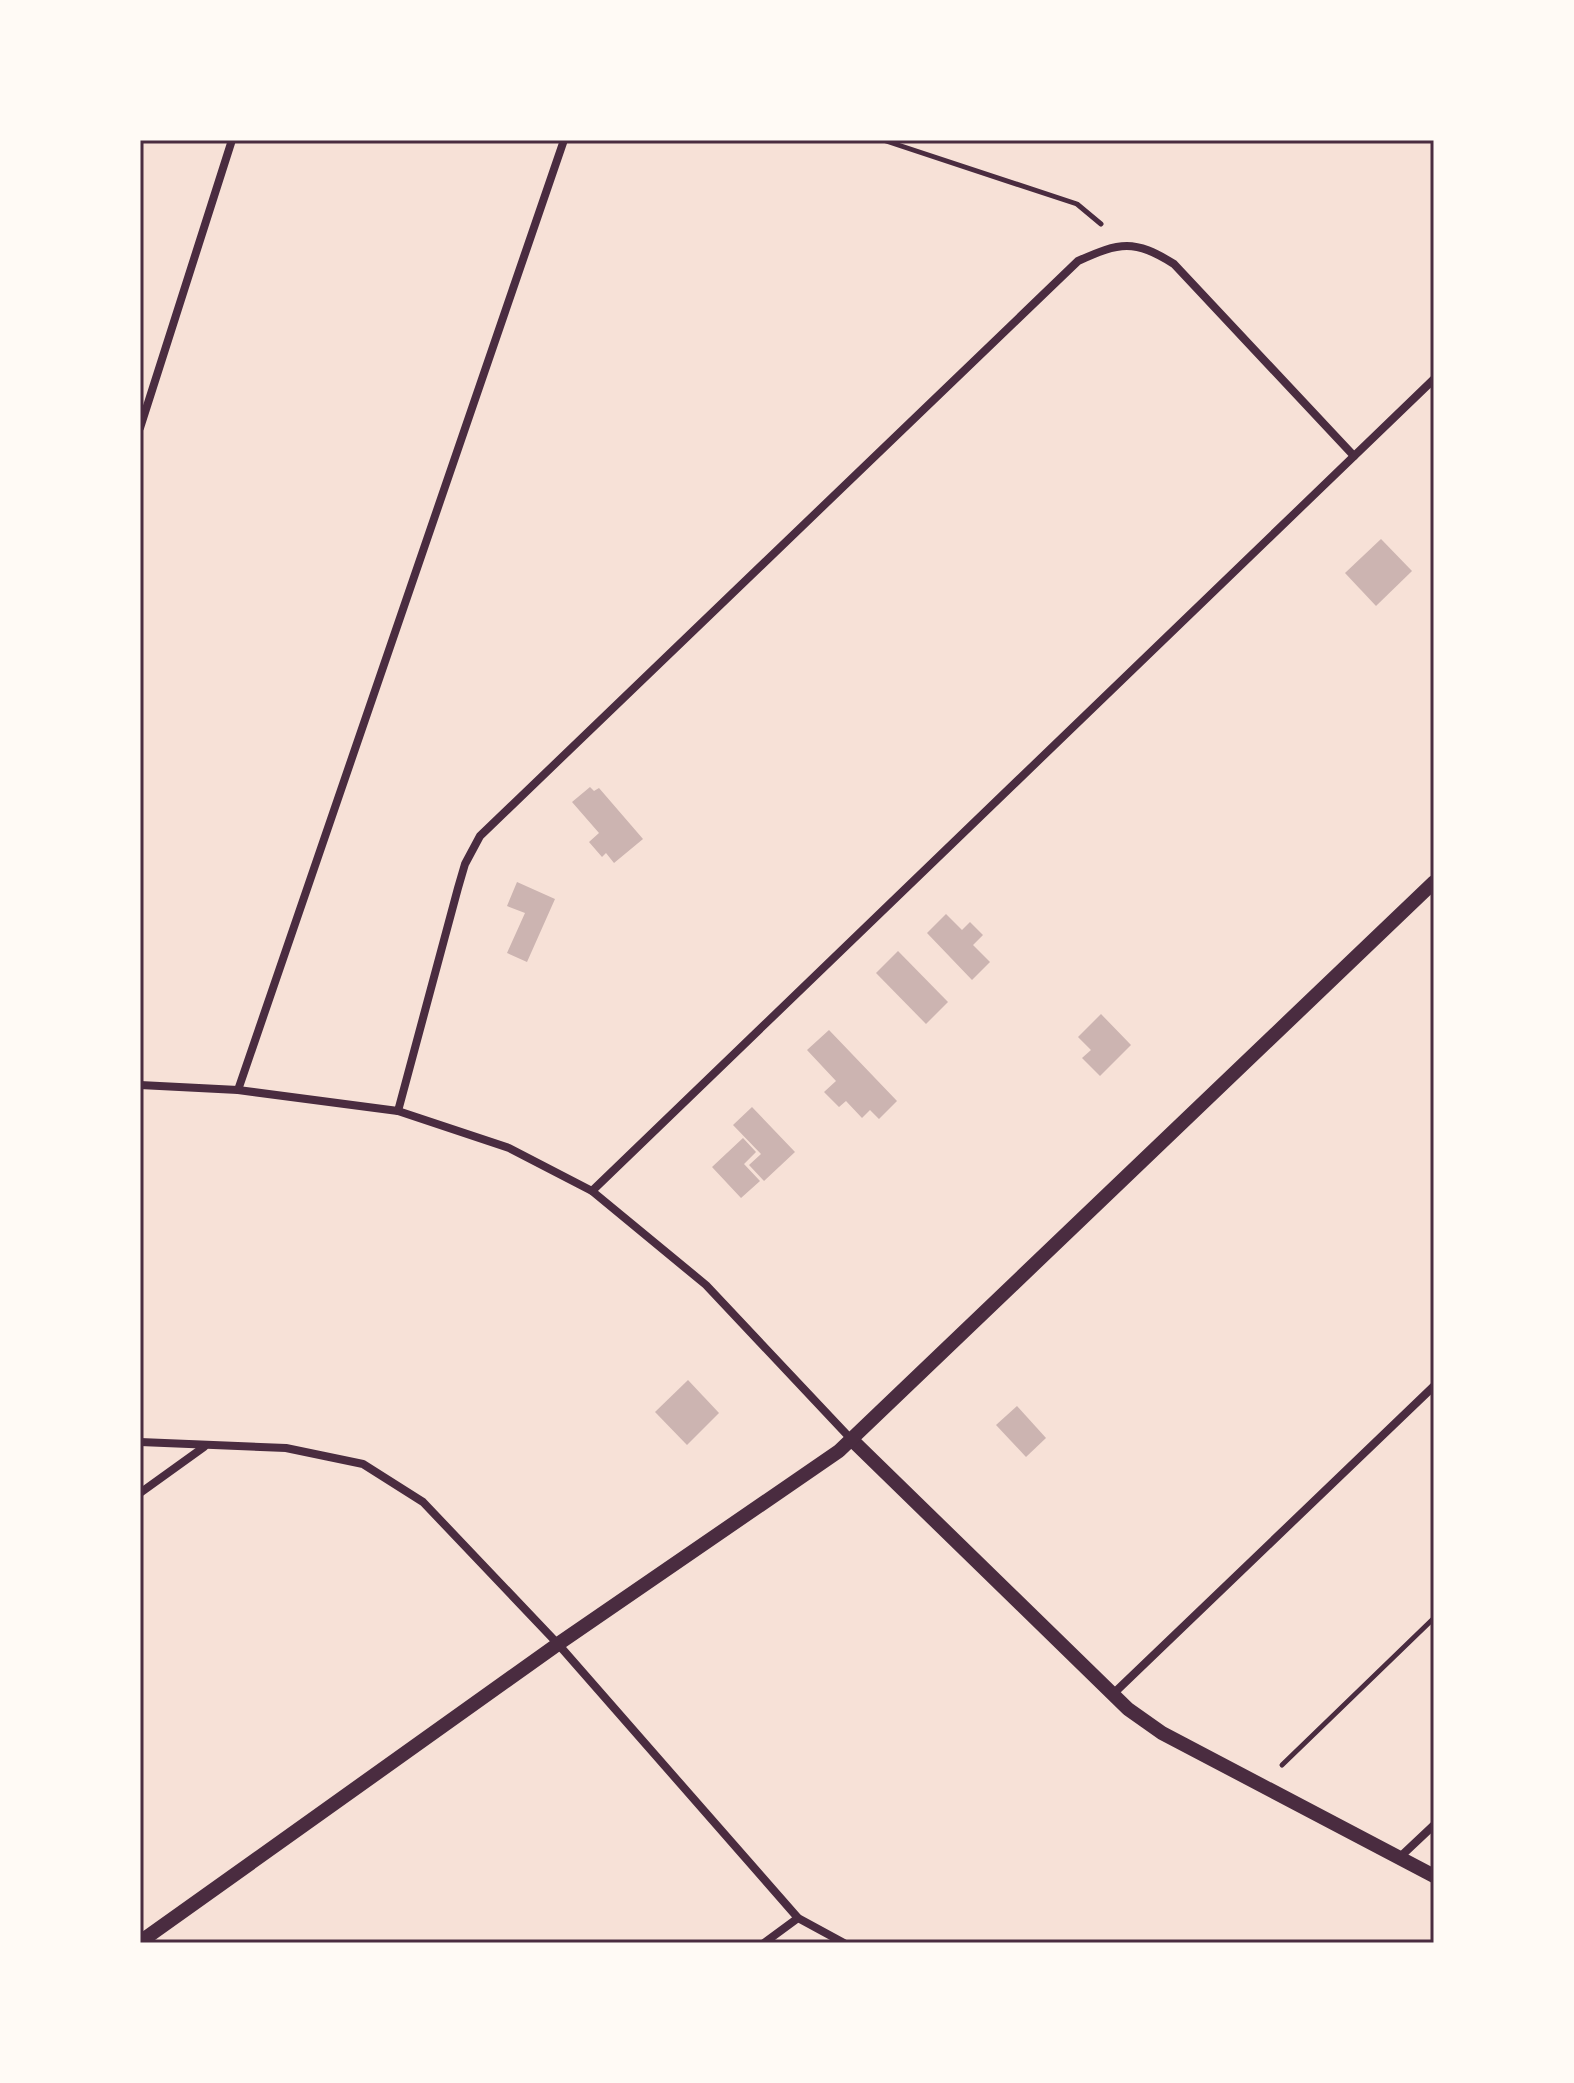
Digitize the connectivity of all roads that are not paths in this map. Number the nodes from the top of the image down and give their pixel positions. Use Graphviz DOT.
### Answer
graph roads {
  1 [pos="232,140"];
  2 [pos="564,140"];
  3 [pos="1434,379"];
  4 [pos="140,428"];
  5 [pos="1354,456"];
  6 [pos="1434,882"];
  7 [pos="140,1085"];
  8 [pos="238,1090"];
  9 [pos="398,1111"];
  10 [pos="592,1191"];
  11 [pos="1434,1386"];
  12 [pos="851,1439"];
  13 [pos="140,1442"];
  14 [pos="205,1446"];
  15 [pos="140,1493"];
  16 [pos="558,1644"];
  17 [pos="1112,1695"];
  18 [pos="1434,1825"];
  19 [pos="1400,1857"];
  20 [pos="1434,1876"];
  21 [pos="798,1918"];
  22 [pos="140,1942"];
  23 [pos="764,1943"];
  24 [pos="844,1943"];
  1 -- 4 [label="street"];
  2 -- 8 [label="street"];
  3 -- 5 [label="street"];
  5 -- 9 [label="street"];
  5 -- 10 [label="street"];
  6 -- 12 [label="street"];
  7 -- 8 [label="street"];
  8 -- 9 [label="street"];
  9 -- 10 [label="street"];
  10 -- 12 [label="street"];
  11 -- 17 [label="street"];
  12 -- 16 [label="street"];
  12 -- 17 [label="street"];
  13 -- 14 [label="street"];
  14 -- 15 [label="street"];
  14 -- 16 [label="street"];
  16 -- 21 [label="street"];
  16 -- 22 [label="street"];
  17 -- 19 [label="street"];
  18 -- 19 [label="street"];
  19 -- 20 [label="street"];
  21 -- 23 [label="street"];
  21 -- 24 [label="street"];
}
